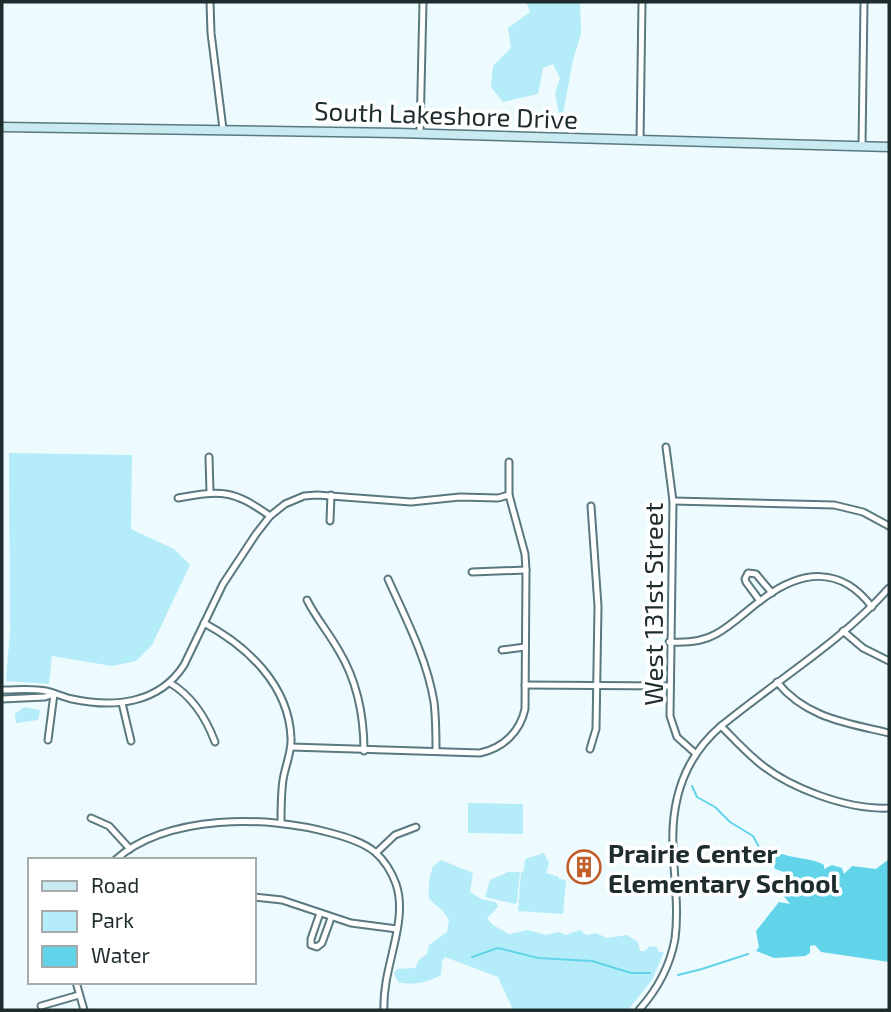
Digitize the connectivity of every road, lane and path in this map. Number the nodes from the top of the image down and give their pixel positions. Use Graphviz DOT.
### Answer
graph roads {
  1 [pos="210,2"];
  2 [pos="423,2"];
  3 [pos="642,2"];
  4 [pos="864,2"];
  5 [pos="2,127"];
  6 [pos="223,129"];
  7 [pos="420,133"];
  8 [pos="640,140"];
  9 [pos="862,146"];
  10 [pos="889,147"];
  11 [pos="666,447"];
  12 [pos="209,457"];
  13 [pos="509,462"];
  14 [pos="209,492"];
  15 [pos="331,495"];
  16 [pos="509,495"];
  17 [pos="178,498"];
  18 [pos="673,500"];
  19 [pos="591,506"];
  20 [pos="271,516"];
  21 [pos="330,521"];
  22 [pos="889,526"];
  23 [pos="526,570"];
  24 [pos="472,572"];
  25 [pos="388,579"];
  26 [pos="889,588"];
  27 [pos="772,593"];
  28 [pos="307,600"];
  29 [pos="760,601"];
  30 [pos="872,607"];
  31 [pos="204,622"];
  32 [pos="843,631"];
  33 [pos="669,642"];
  34 [pos="525,647"];
  35 [pos="502,650"];
  36 [pos="889,661"];
  37 [pos="777,682"];
  38 [pos="170,683"];
  39 [pos="525,685"];
  40 [pos="668,686"];
  41 [pos="596,687"];
  42 [pos="2,690"];
  43 [pos="54,694"];
  44 [pos="2,699"];
  45 [pos="122,703"];
  46 [pos="721,726"];
  47 [pos="889,733"];
  48 [pos="48,740"];
  49 [pos="131,741"];
  50 [pos="215,742"];
  51 [pos="291,747"];
  52 [pos="590,749"];
  53 [pos="364,751"];
  54 [pos="436,751"];
  55 [pos="695,753"];
  56 [pos="889,808"];
  57 [pos="91,818"];
  58 [pos="281,823"];
  59 [pos="416,827"];
  60 [pos="130,849"];
  61 [pos="376,853"];
  62 [pos="118,858"];
  63 [pos="675,886"];
  64 [pos="727,888"];
  65 [pos="256,897"];
  66 [pos="320,914"];
  67 [pos="331,918"];
  68 [pos="397,929"];
  69 [pos="76,984"];
  70 [pos="79,995"];
  71 [pos="41,1006"];
  72 [pos="84,1010"];
  73 [pos="384,1010"];
  74 [pos="639,1010"];
  1 -- 6 [label="street"];
  2 -- 7 [label="street"];
  3 -- 8 [label="street"];
  4 -- 9 [label="street"];
  5 -- 6 [label="street, South Lakeshore Drive"];
  6 -- 7 [label="street, South Lakeshore Drive"];
  7 -- 8 [label="street, South Lakeshore Drive"];
  8 -- 9 [label="street, South Lakeshore Drive"];
  9 -- 10 [label="street, South Lakeshore Drive"];
  11 -- 18 [label="street, West 131st Street"];
  12 -- 14 [label="street"];
  13 -- 16 [label="street"];
  14 -- 17 [label="street"];
  14 -- 20 [label="street"];
  15 -- 16 [label="street"];
  15 -- 20 [label="street"];
  15 -- 21 [label="street"];
  16 -- 23 [label="street"];
  18 -- 22 [label="street"];
  18 -- 33 [label="street, West 131st Street"];
  19 -- 41 [label="street"];
  20 -- 31 [label="street"];
  23 -- 24 [label="street"];
  23 -- 34 [label="street"];
  25 -- 54 [label="street"];
  26 -- 30 [label="street"];
  27 -- 29 [label="street"];
  27 -- 29 [label="street"];
  27 -- 30 [label="street"];
  28 -- 53 [label="street"];
  29 -- 33 [label="street"];
  30 -- 32 [label="street"];
  31 -- 38 [label="street"];
  31 -- 51 [label="street"];
  32 -- 36 [label="street"];
  32 -- 37 [label="street"];
  33 -- 40 [label="street, West 131st Street"];
  34 -- 35 [label="street"];
  34 -- 39 [label="street"];
  37 -- 46 [label="street"];
  37 -- 47 [label="street"];
  38 -- 45 [label="street"];
  38 -- 50 [label="street"];
  39 -- 41 [label="street"];
  39 -- 54 [label="street"];
  40 -- 41 [label="street"];
  40 -- 55 [label="street, West 131st Street"];
  41 -- 52 [label="street"];
  42 -- 43 [label="street"];
  43 -- 44 [label="street"];
  43 -- 45 [label="street"];
  43 -- 48 [label="street"];
  45 -- 49 [label="street"];
  46 -- 55 [label="street"];
  46 -- 56 [label="street"];
  51 -- 53 [label="street"];
  51 -- 58 [label="street"];
  53 -- 54 [label="street"];
  55 -- 63 [label="street"];
  57 -- 60 [label="street"];
  58 -- 60 [label="street"];
  58 -- 61 [label="street"];
  59 -- 61 [label="street"];
  60 -- 62 [label="street"];
  61 -- 68 [label="street"];
  63 -- 64 [label="street"];
  63 -- 74 [label="street"];
  65 -- 66 [label="street"];
  66 -- 67 [label="street"];
  66 -- 67 [label="street"];
  67 -- 68 [label="street"];
  68 -- 73 [label="street"];
  69 -- 70 [label="street"];
  70 -- 71 [label="street"];
  70 -- 72 [label="street"];
}
